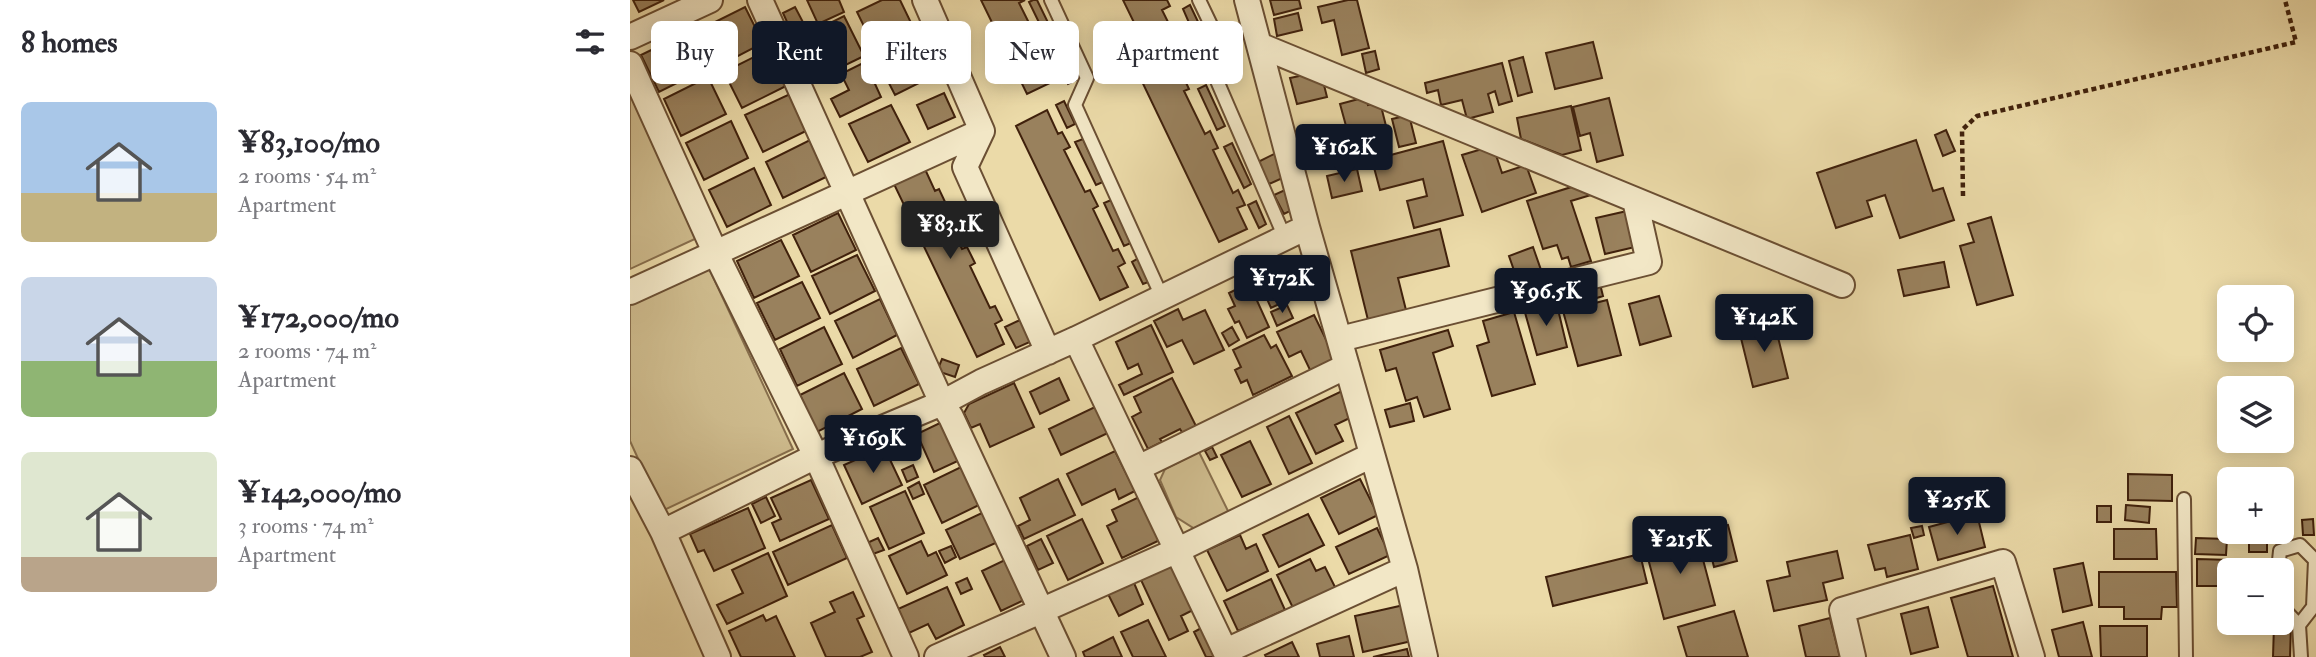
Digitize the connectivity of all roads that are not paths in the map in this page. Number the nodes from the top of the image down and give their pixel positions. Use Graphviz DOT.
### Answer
graph roads {
  1 [pos="710,0"];
  2 [pos="760,0"];
  3 [pos="925,0"];
  4 [pos="1051,0"];
  5 [pos="1199,0"];
  6 [pos="1247,0"];
  7 [pos="630,37"];
  8 [pos="1259,45"];
  9 [pos="630,64"];
  10 [pos="982,131"];
  11 [pos="847,192"];
  12 [pos="1635,200"];
  13 [pos="1307,227"];
  14 [pos="1285,238"];
  15 [pos="715,253"];
  16 [pos="1842,285"];
  17 [pos="630,292"];
  18 [pos="1163,297"];
  19 [pos="1076,339"];
  20 [pos="1340,339"];
  21 [pos="1048,352"];
  22 [pos="1347,366"];
  23 [pos="942,403"];
  24 [pos="1372,455"];
  25 [pos="816,456"];
  26 [pos="1138,468"];
  27 [pos="630,469"];
  28 [pos="2184,499"];
  29 [pos="663,532"];
  30 [pos="1178,550"];
  31 [pos="2279,558"];
  32 [pos="1405,569"];
  33 [pos="1041,611"];
  34 [pos="2294,620"];
  35 [pos="2299,625"];
  36 [pos="1227,654"];
  37 [pos="718,657"];
  38 [pos="906,657"];
  39 [pos="937,657"];
  40 [pos="1063,657"];
  41 [pos="1425,657"];
  42 [pos="1853,657"];
  43 [pos="2032,657"];
  44 [pos="2186,657"];
  45 [pos="2301,657"];
  1 -- 7 [label="street"];
  2 -- 11 [label="street"];
  3 -- 10 [label="street"];
  4 -- 18 [label="lane"];
  5 -- 14 [label="lane"];
  6 -- 8 [label="street"];
  8 -- 12 [label="street"];
  8 -- 13 [label="street"];
  9 -- 15 [label="street"];
  10 -- 11 [label="street"];
  10 -- 21 [label="street"];
  11 -- 15 [label="street"];
  11 -- 23 [label="street"];
  12 -- 16 [label="street"];
  12 -- 20 [label="street"];
  13 -- 14 [label="street"];
  13 -- 20 [label="street"];
  14 -- 18 [label="street"];
  15 -- 17 [label="street"];
  15 -- 25 [label="street"];
  18 -- 19 [label="street"];
  19 -- 21 [label="street"];
  19 -- 26 [label="street"];
  20 -- 22 [label="street"];
  21 -- 23 [label="street"];
  22 -- 24 [label="street"];
  22 -- 26 [label="street"];
  23 -- 25 [label="street"];
  23 -- 33 [label="street"];
  24 -- 30 [label="street"];
  24 -- 32 [label="street"];
  25 -- 29 [label="street"];
  25 -- 38 [label="street"];
  26 -- 30 [label="street"];
  27 -- 29 [label="street"];
  28 -- 44 [label="lane"];
  29 -- 37 [label="street"];
  30 -- 33 [label="street"];
  30 -- 36 [label="street"];
  31 -- 35 [label="lane"];
  32 -- 36 [label="street"];
  32 -- 41 [label="street"];
  33 -- 39 [label="street"];
  33 -- 40 [label="street"];
  34 -- 35 [label="lane"];
  35 -- 45 [label="lane"];
  42 -- 43 [label="street"];
}
